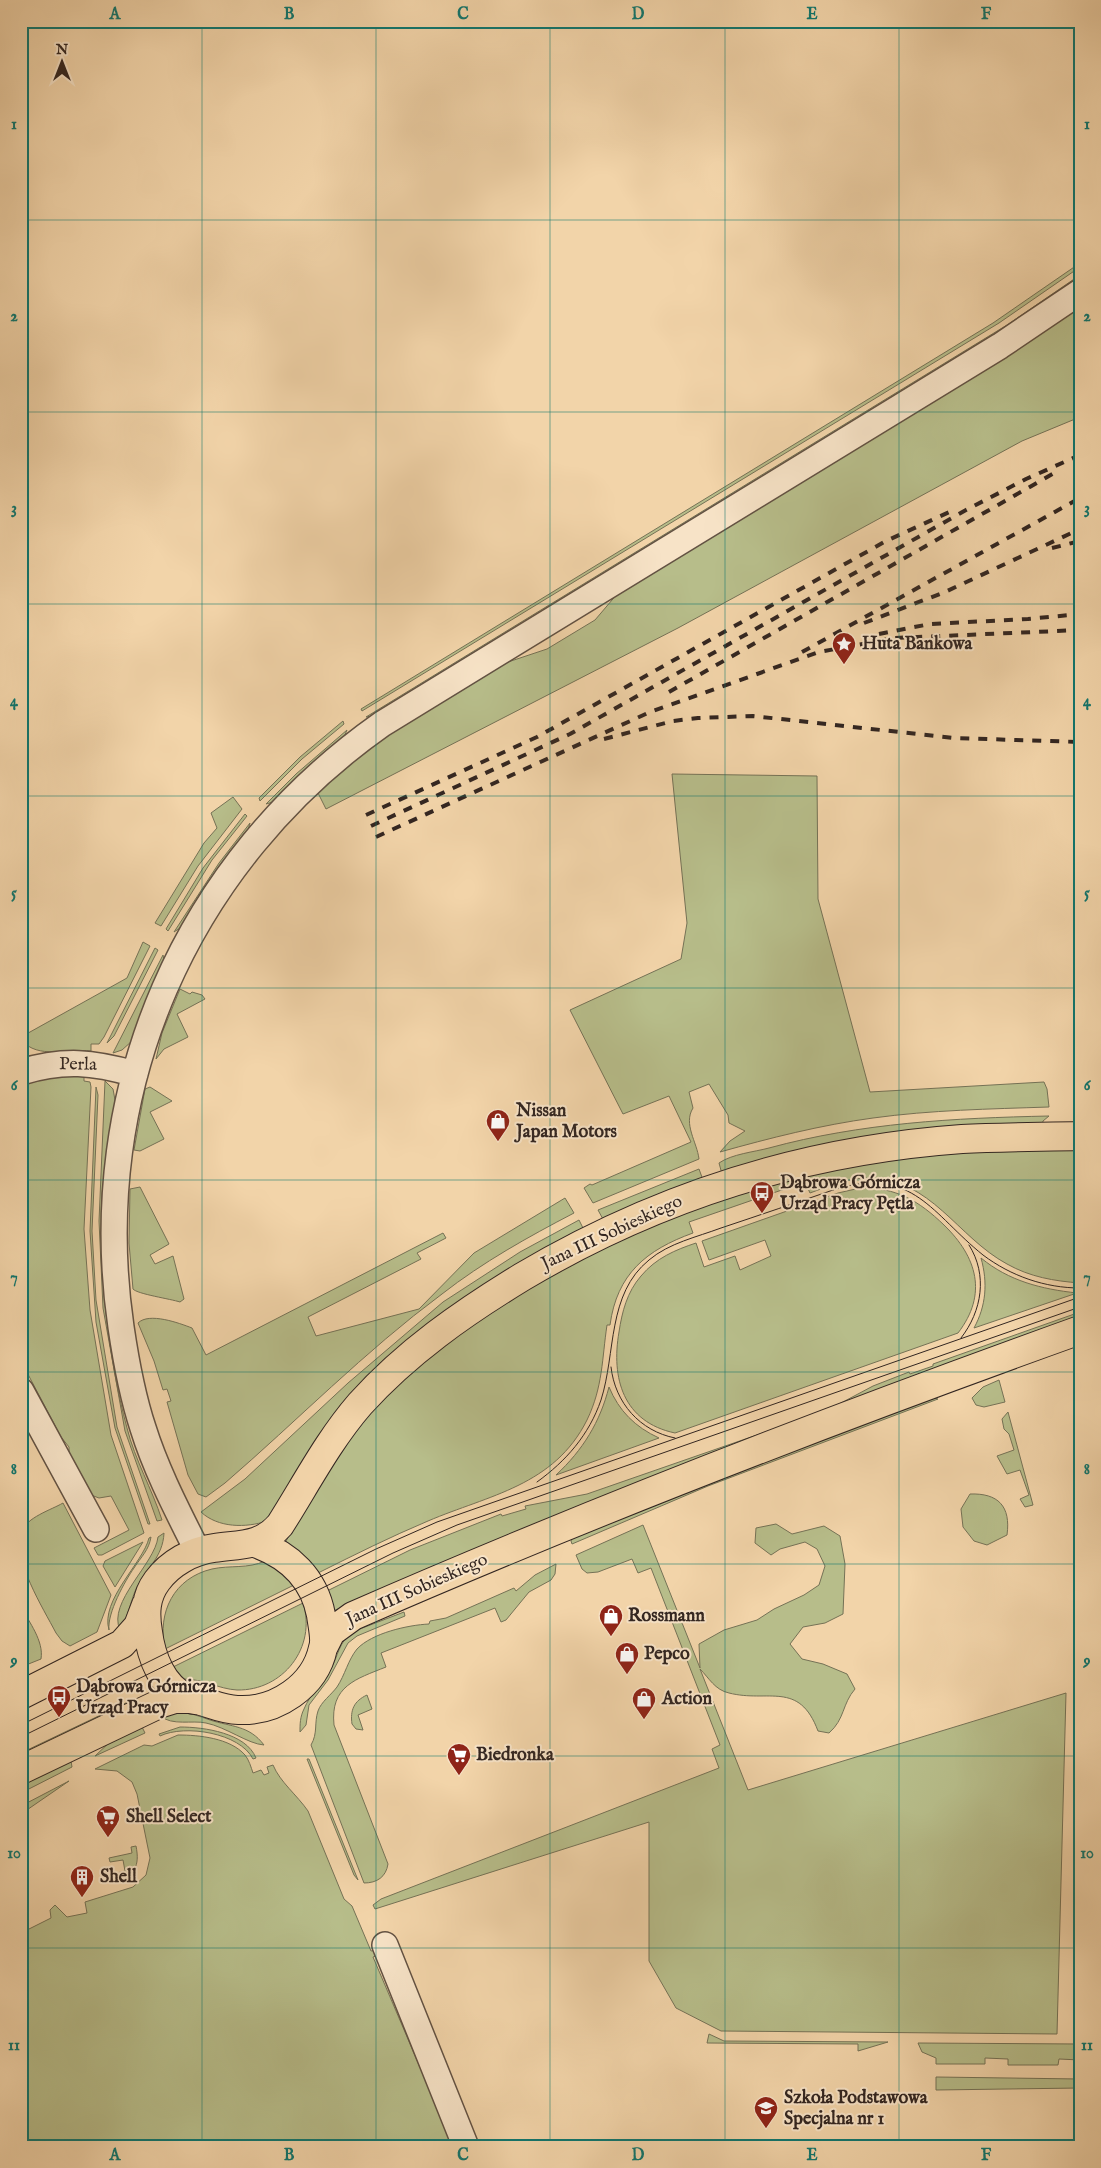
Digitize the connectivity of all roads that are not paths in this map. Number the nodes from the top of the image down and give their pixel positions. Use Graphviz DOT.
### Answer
graph roads {
  1 [pos="1080,292"];
  2 [pos="21,1072"];
  3 [pos="135,1074"];
  4 [pos="1080,1136"];
  5 [pos="1080,1330"];
  6 [pos="21,1391"];
  7 [pos="96,1529"];
  8 [pos="255,1543"];
  9 [pos="198,1552"];
  10 [pos="146,1606"];
  11 [pos="324,1646"];
  12 [pos="21,1695"];
  13 [pos="187,1699"];
  14 [pos="21,1770"];
  15 [pos="385,1945"];
  16 [pos="466,2147"];
  1 -- 3 [label="street"];
  2 -- 3 [label="street, Perla"];
  3 -- 9 [label="street"];
  4 -- 8 [label="main road, Jana III Sobieskiego"];
  5 -- 11 [label="main road, Jana III Sobieskiego"];
  6 -- 7 [label="street"];
  8 -- 9 [label="main road"];
  8 -- 11 [label="main road"];
  9 -- 10 [label="main road"];
  10 -- 12 [label="main road"];
  10 -- 13 [label="main road"];
  11 -- 13 [label="main road"];
  13 -- 14 [label="main road"];
  15 -- 16 [label="street"];
}
